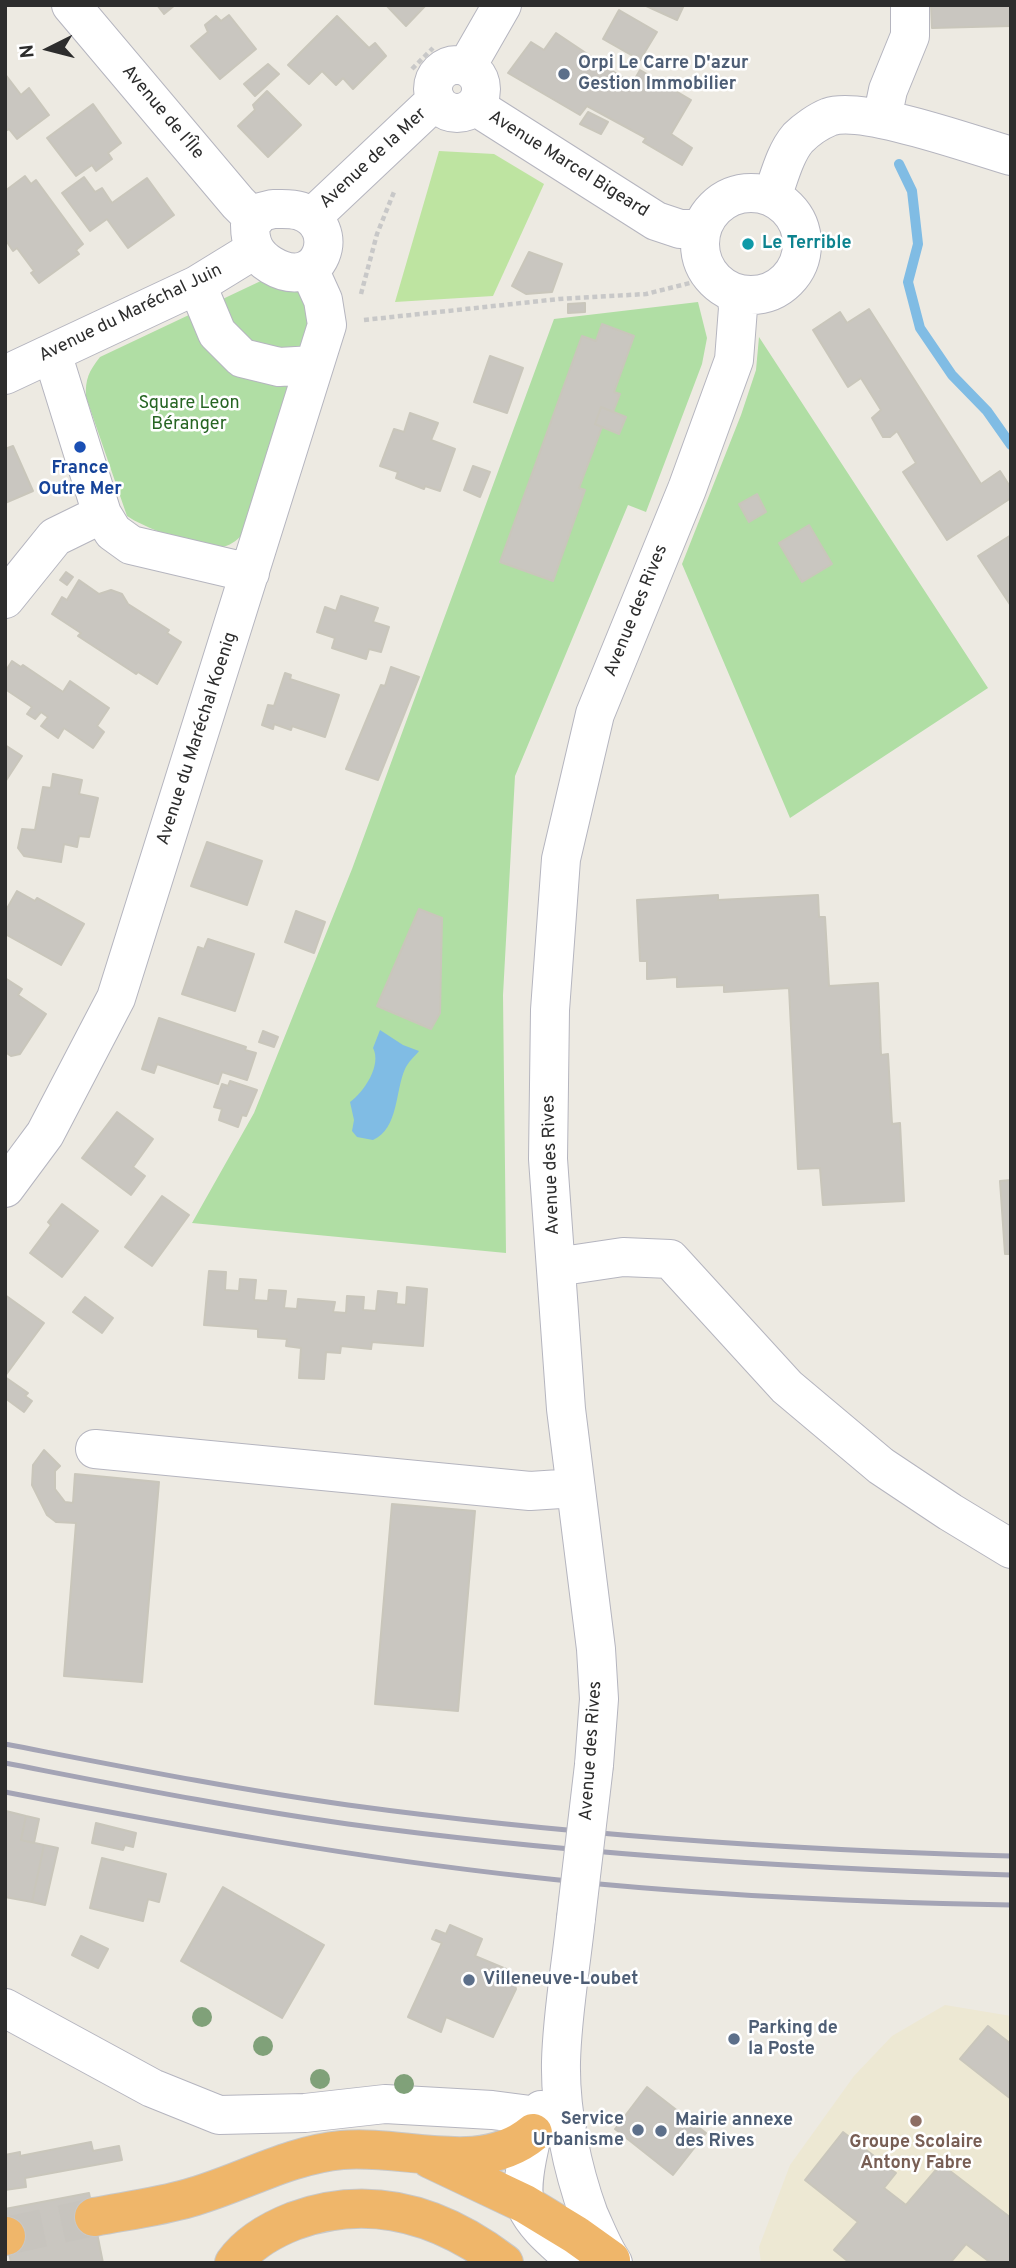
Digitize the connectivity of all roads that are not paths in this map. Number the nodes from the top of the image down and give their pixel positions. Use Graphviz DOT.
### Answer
graph roads {
  1 [pos="71,5"];
  2 [pos="502,5"];
  3 [pos="910,5"];
  4 [pos="467,66"];
  5 [pos="436,100"];
  6 [pos="475,106"];
  7 [pos="882,119"];
  8 [pos="1011,156"];
  9 [pos="772,197"];
  10 [pos="312,218"];
  11 [pos="702,229"];
  12 [pos="254,234"];
  13 [pos="309,270"];
  14 [pos="197,285"];
  15 [pos="724,286"];
  16 [pos="52,353"];
  17 [pos="314,365"];
  18 [pos="5,375"];
  19 [pos="102,514"];
  20 [pos="250,573"];
  21 [pos="5,599"];
  22 [pos="5,1188"];
  23 [pos="556,1267"];
  24 [pos="95,1449"];
  25 [pos="576,1488"];
  26 [pos="1011,1549"];
  27 [pos="5,2008"];
  28 [pos="546,2124"];
  29 [pos="421,2155"];
  30 [pos="525,2204"];
  31 [pos="94,2217"];
  32 [pos="601,2262"];
  33 [pos="234,2263"];
  34 [pos="504,2263"];
  1 -- 12 [label="street, Avenue de l'Île"];
  2 -- 4 [label="street"];
  3 -- 7 [label="street"];
  4 -- 5 [label="street"];
  4 -- 6 [label="street"];
  5 -- 6 [label="street"];
  5 -- 10 [label="street, Avenue de la Mer"];
  6 -- 11 [label="street, Avenue Marcel Bigeard"];
  7 -- 8 [label="street"];
  7 -- 9 [label="street"];
  9 -- 11 [label="street"];
  9 -- 15 [label="street"];
  10 -- 12 [label="street"];
  10 -- 13 [label="street"];
  11 -- 15 [label="street"];
  12 -- 13 [label="street"];
  12 -- 14 [label="street, Avenue du Maréchal Juin"];
  13 -- 17 [label="street, Avenue du Maréchal Koenig"];
  14 -- 16 [label="street, Avenue du Maréchal Juin"];
  14 -- 17 [label="street"];
  15 -- 23 [label="street, Avenue des Rives"];
  16 -- 18 [label="street, Avenue du Maréchal Juin"];
  16 -- 19 [label="street"];
  17 -- 20 [label="street, Avenue du Maréchal Koenig"];
  19 -- 20 [label="street"];
  19 -- 21 [label="street"];
  20 -- 22 [label="street, Avenue du Maréchal Koenig"];
  23 -- 25 [label="street, Avenue des Rives"];
  23 -- 26 [label="street"];
  24 -- 25 [label="street"];
  25 -- 28 [label="street, Avenue des Rives, bridge"];
  27 -- 28 [label="street"];
  28 -- 29 [label="highway"];
  28 -- 30 [label="street, Avenue des Rives"];
  28 -- 32 [label="street, Avenue des Rives"];
  29 -- 30 [label="highway"];
  29 -- 31 [label="highway"];
  30 -- 32 [label="highway"];
  33 -- 34 [label="highway"];
}
